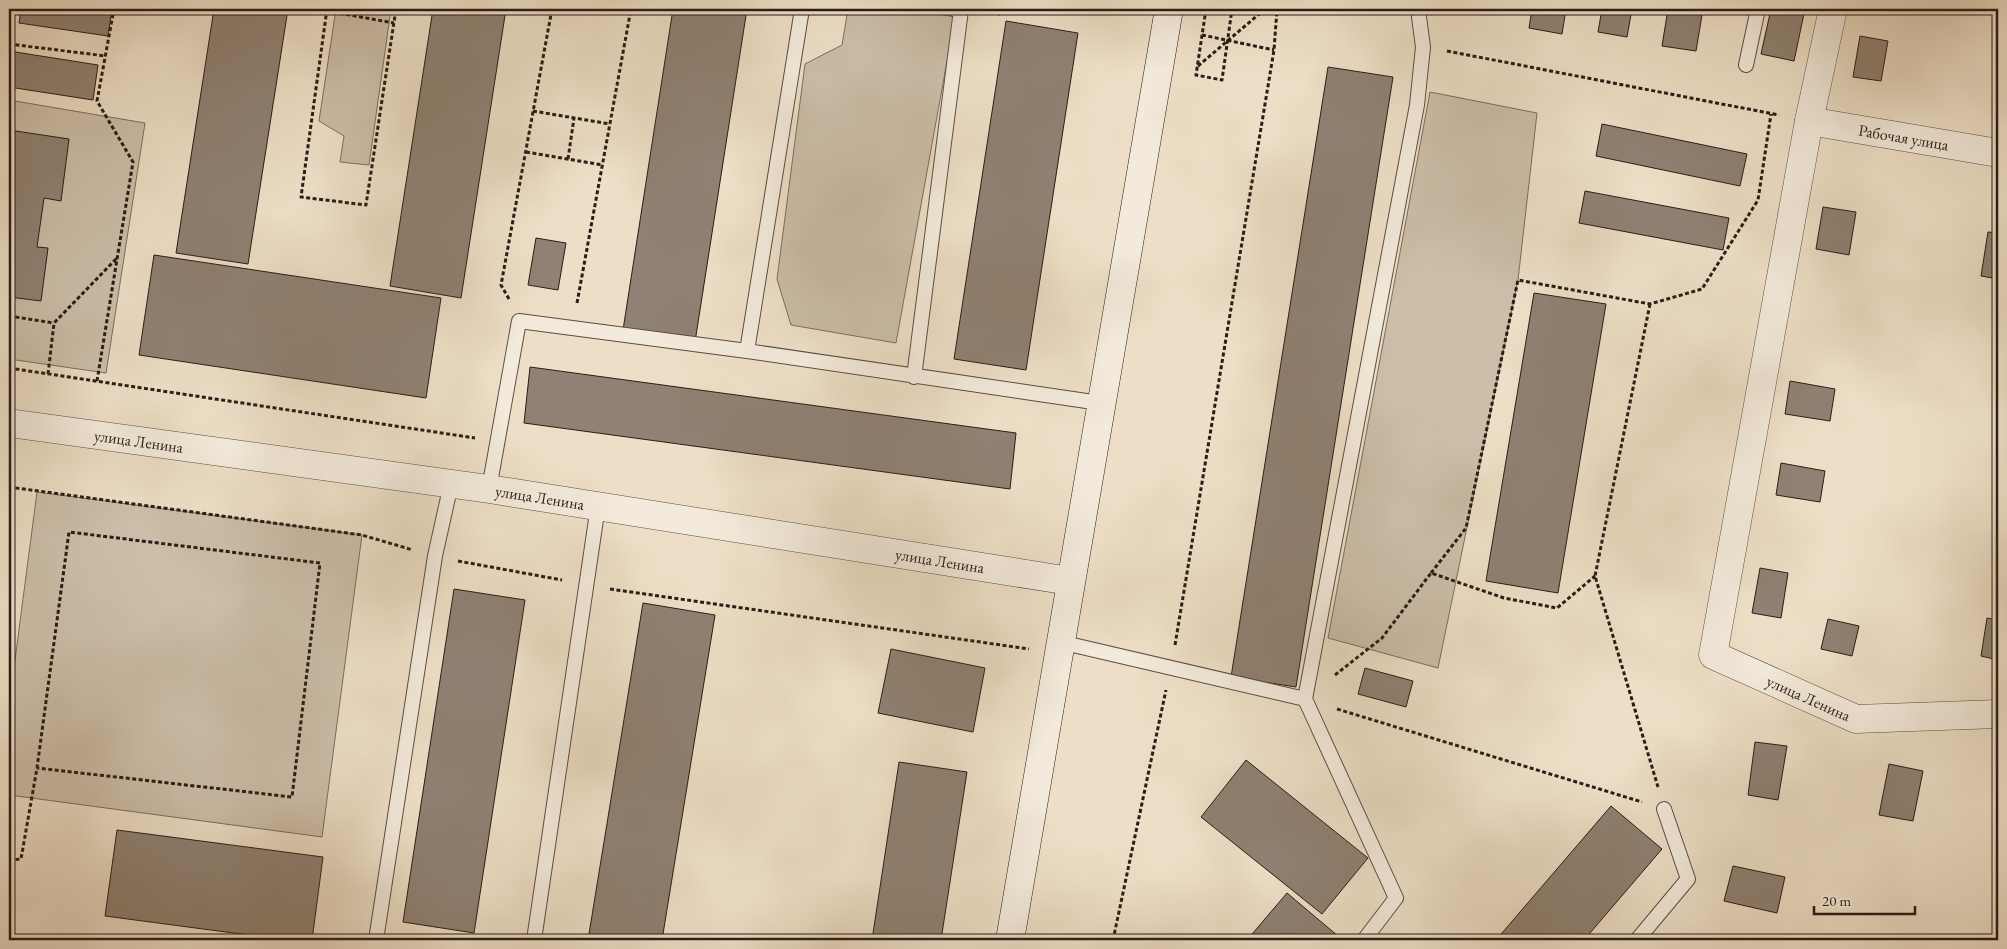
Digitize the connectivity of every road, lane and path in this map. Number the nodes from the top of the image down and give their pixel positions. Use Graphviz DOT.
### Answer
graph roads {
  1 [pos="114,9"];
  2 [pos="396,9"];
  3 [pos="552,9"];
  4 [pos="632,9"];
  5 [pos="802,9"];
  6 [pos="954,9"];
  7 [pos="1169,9"];
  8 [pos="1206,9"];
  9 [pos="1232,9"];
  10 [pos="1265,9"];
  11 [pos="1278,9"];
  12 [pos="1418,9"];
  13 [pos="1758,9"];
  14 [pos="1833,9"];
  15 [pos="327,10"];
  16 [pos="394,22"];
  17 [pos="1202,35"];
  18 [pos="1228,41"];
  19 [pos="9,44"];
  20 [pos="1422,47"];
  21 [pos="1274,50"];
  22 [pos="106,56"];
  23 [pos="1746,65"];
  24 [pos="1198,66"];
  25 [pos="533,111"];
  26 [pos="1771,114"];
  27 [pos="574,118"];
  28 [pos="1809,121"];
  29 [pos="610,124"];
  30 [pos="526,152"];
  31 [pos="1998,153"];
  32 [pos="568,159"];
  33 [pos="603,166"];
  34 [pos="117,258"];
  35 [pos="1650,304"];
  36 [pos="9,316"];
  37 [pos="519,321"];
  38 [pos="54,323"];
  39 [pos="573,328"];
  40 [pos="747,351"];
  41 [pos="9,368"];
  42 [pos="48,374"];
  43 [pos="914,377"];
  44 [pos="97,381"];
  45 [pos="1100,403"];
  46 [pos="9,423"];
  47 [pos="498,441"];
  48 [pos="451,484"];
  49 [pos="9,487"];
  50 [pos="489,489"];
  51 [pos="598,506"];
  52 [pos="435,556"];
  53 [pos="1431,573"];
  54 [pos="1595,576"];
  55 [pos="1070,581"];
  56 [pos="588,585"];
  57 [pos="1059,647"];
  58 [pos="1171,668"];
  59 [pos="1305,699"];
  60 [pos="1998,714"];
  61 [pos="37,768"];
  62 [pos="1664,809"];
  63 [pos="9,860"];
  64 [pos="376,940"];
  65 [pos="534,940"];
  66 [pos="1010,940"];
  67 [pos="1113,940"];
  68 [pos="1364,940"];
  69 [pos="1637,940"];
  1 -- 22 [label="path"];
  2 -- 16 [label="path"];
  3 -- 25 [label="path"];
  4 -- 29 [label="path"];
  5 -- 40 [label="lane"];
  6 -- 43 [label="lane"];
  7 -- 45 [label="street"];
  8 -- 17 [label="path"];
  9 -- 18 [label="path"];
  10 -- 18 [label="path"];
  11 -- 21 [label="path"];
  12 -- 20 [label="lane"];
  13 -- 23 [label="lane"];
  14 -- 28 [label="street"];
  15 -- 16 [label="path"];
  15 -- 16 [label="path"];
  17 -- 18 [label="path"];
  17 -- 24 [label="path"];
  18 -- 21 [label="path"];
  18 -- 24 [label="path"];
  18 -- 24 [label="path"];
  19 -- 22 [label="path"];
  20 -- 26 [label="path"];
  20 -- 59 [label="lane"];
  21 -- 58 [label="path"];
  22 -- 34 [label="path"];
  25 -- 27 [label="path"];
  25 -- 30 [label="path"];
  26 -- 28 [label="path"];
  26 -- 35 [label="path"];
  27 -- 29 [label="path"];
  27 -- 32 [label="path"];
  28 -- 31 [label="street, Рабочая улица"];
  28 -- 60 [label="street, улица Ленина"];
  29 -- 33 [label="path"];
  30 -- 32 [label="path"];
  30 -- 37 [label="path"];
  32 -- 33 [label="path"];
  33 -- 39 [label="path"];
  34 -- 38 [label="path"];
  34 -- 44 [label="path"];
  35 -- 53 [label="path"];
  35 -- 54 [label="path"];
  36 -- 38 [label="path"];
  37 -- 39 [label="lane"];
  37 -- 47 [label="lane"];
  38 -- 42 [label="path"];
  39 -- 40 [label="lane"];
  40 -- 43 [label="lane"];
  41 -- 42 [label="path"];
  42 -- 44 [label="path"];
  43 -- 45 [label="lane"];
  44 -- 47 [label="path"];
  45 -- 55 [label="street"];
  46 -- 48 [label="street, улица Ленина"];
  47 -- 50 [label="lane"];
  48 -- 50 [label="street, улица Ленина"];
  48 -- 52 [label="lane"];
  49 -- 52 [label="path"];
  50 -- 51 [label="street, улица Ленина"];
  51 -- 55 [label="street, улица Ленина"];
  51 -- 56 [label="lane"];
  52 -- 56 [label="path"];
  52 -- 64 [label="lane"];
  53 -- 54 [label="path"];
  53 -- 59 [label="path"];
  54 -- 62 [label="path"];
  55 -- 57 [label="street"];
  56 -- 57 [label="path"];
  56 -- 65 [label="lane"];
  57 -- 58 [label="lane"];
  57 -- 66 [label="street"];
  58 -- 59 [label="lane"];
  58 -- 67 [label="path"];
  59 -- 62 [label="path"];
  59 -- 68 [label="lane"];
  61 -- 61 [label="path"];
  61 -- 63 [label="path"];
  62 -- 69 [label="lane"];
}
